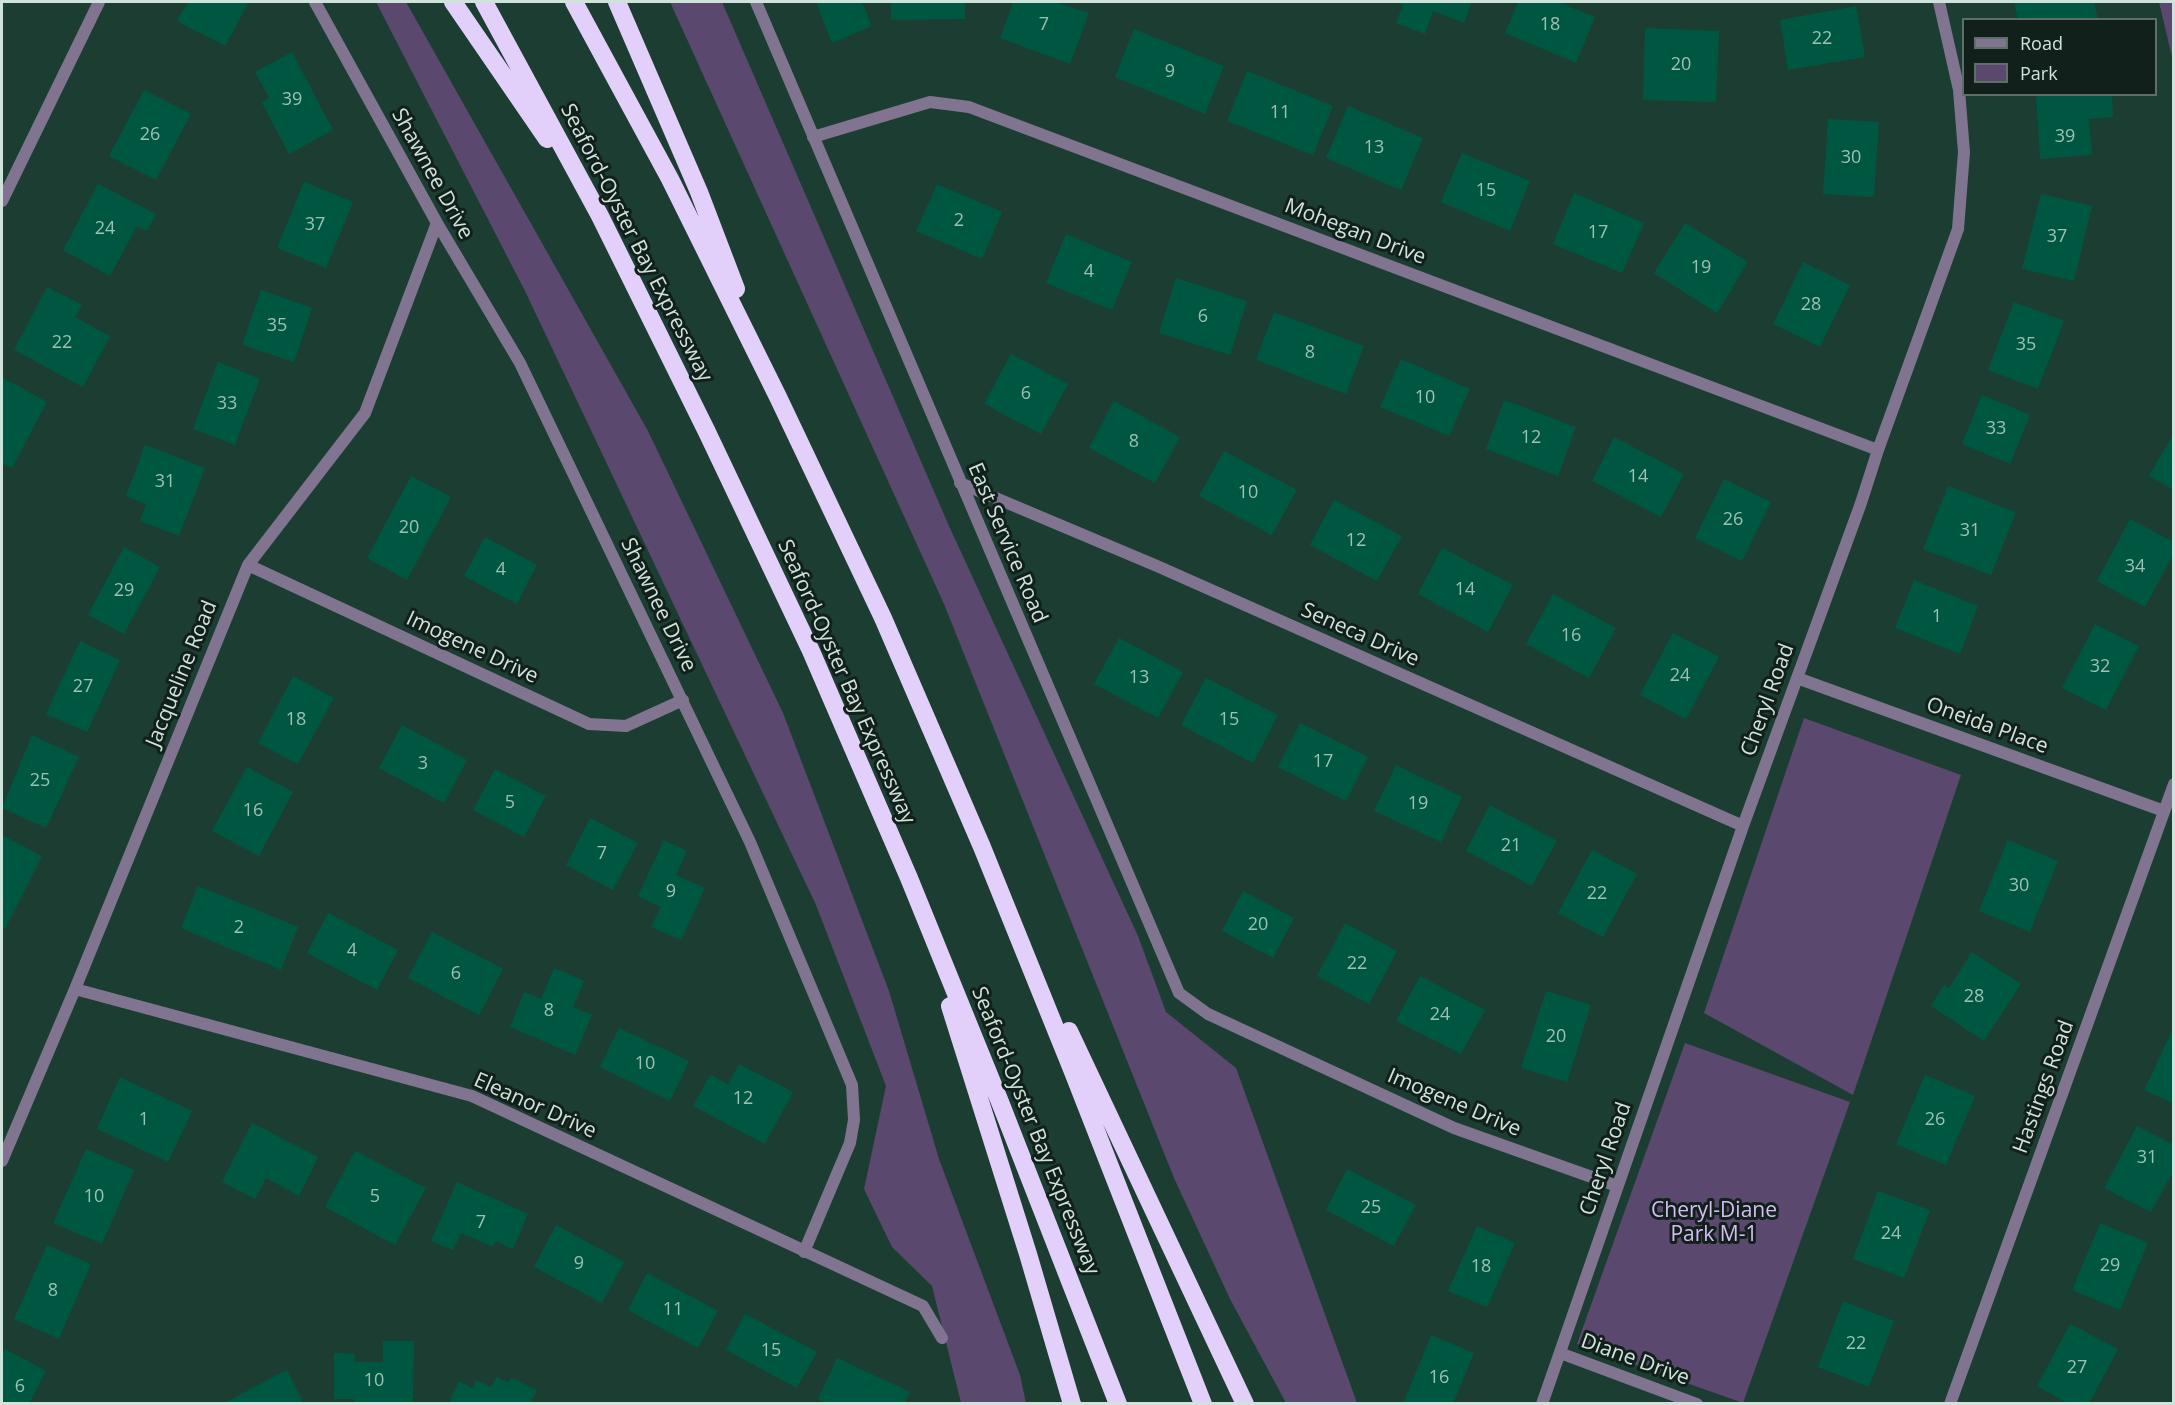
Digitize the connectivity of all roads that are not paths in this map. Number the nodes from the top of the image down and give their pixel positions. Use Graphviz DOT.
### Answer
graph roads {
  1 [pos="99,2"];
  2 [pos="315,2"];
  3 [pos="453,2"];
  4 [pos="484,2"];
  5 [pos="574,2"];
  6 [pos="617,2"];
  7 [pos="756,2"];
  8 [pos="1939,2"];
  9 [pos="813,137"];
  10 [pos="2,201"];
  11 [pos="600,216"];
  12 [pos="436,224"];
  13 [pos="778,397"];
  14 [pos="1878,450"];
  15 [pos="960,483"];
  16 [pos="248,565"];
  17 [pos="1797,678"];
  18 [pos="683,700"];
  19 [pos="2174,784"];
  20 [pos="2164,811"];
  21 [pos="1743,826"];
  22 [pos="982,847"];
  23 [pos="909,878"];
  24 [pos="75,989"];
  25 [pos="1280,1047"];
  26 [pos="2,1161"];
  27 [pos="1617,1186"];
  28 [pos="804,1252"];
  29 [pos="942,1338"];
  30 [pos="1560,1353"];
  31 [pos="1072,1404"];
  32 [pos="1118,1404"];
  33 [pos="1203,1404"];
  34 [pos="1245,1404"];
  35 [pos="1542,1404"];
  36 [pos="1697,1404"];
  37 [pos="1950,1404"];
  1 -- 10 [label="street"];
  2 -- 12 [label="street, Shawnee Drive"];
  3 -- 11 [label="highway"];
  4 -- 11 [label="highway, Seaford-Oyster Bay Expressway"];
  5 -- 13 [label="highway"];
  6 -- 13 [label="highway"];
  7 -- 9 [label="street, East Service Road"];
  8 -- 14 [label="street, Cheryl Road"];
  9 -- 14 [label="street, Mohegan Drive"];
  9 -- 15 [label="street, East Service Road"];
  11 -- 23 [label="highway, Seaford-Oyster Bay Expressway"];
  12 -- 16 [label="street, Jacqueline Road"];
  12 -- 18 [label="street, Shawnee Drive"];
  13 -- 22 [label="highway"];
  14 -- 17 [label="street, Cheryl Road"];
  15 -- 21 [label="street, Seneca Drive"];
  15 -- 25 [label="street, East Service Road"];
  16 -- 18 [label="street, Imogene Drive"];
  16 -- 24 [label="street, Jacqueline Road"];
  17 -- 20 [label="street, Oneida Place"];
  17 -- 21 [label="street, Cheryl Road"];
  18 -- 28 [label="street, Shawnee Drive"];
  19 -- 20 [label="street, Hastings Road"];
  20 -- 37 [label="street, Hastings Road"];
  21 -- 27 [label="street, Cheryl Road"];
  22 -- 33 [label="highway"];
  22 -- 34 [label="highway"];
  23 -- 31 [label="highway"];
  23 -- 32 [label="highway, Seaford-Oyster Bay Expressway"];
  24 -- 26 [label="street, Jacqueline Road"];
  24 -- 28 [label="street, Eleanor Drive"];
  25 -- 27 [label="street, Imogene Drive"];
  27 -- 30 [label="street, Cheryl Road"];
  28 -- 29 [label="street, Eleanor Drive"];
  30 -- 35 [label="street, Cheryl Road"];
  30 -- 36 [label="street, Diane Drive"];
}
